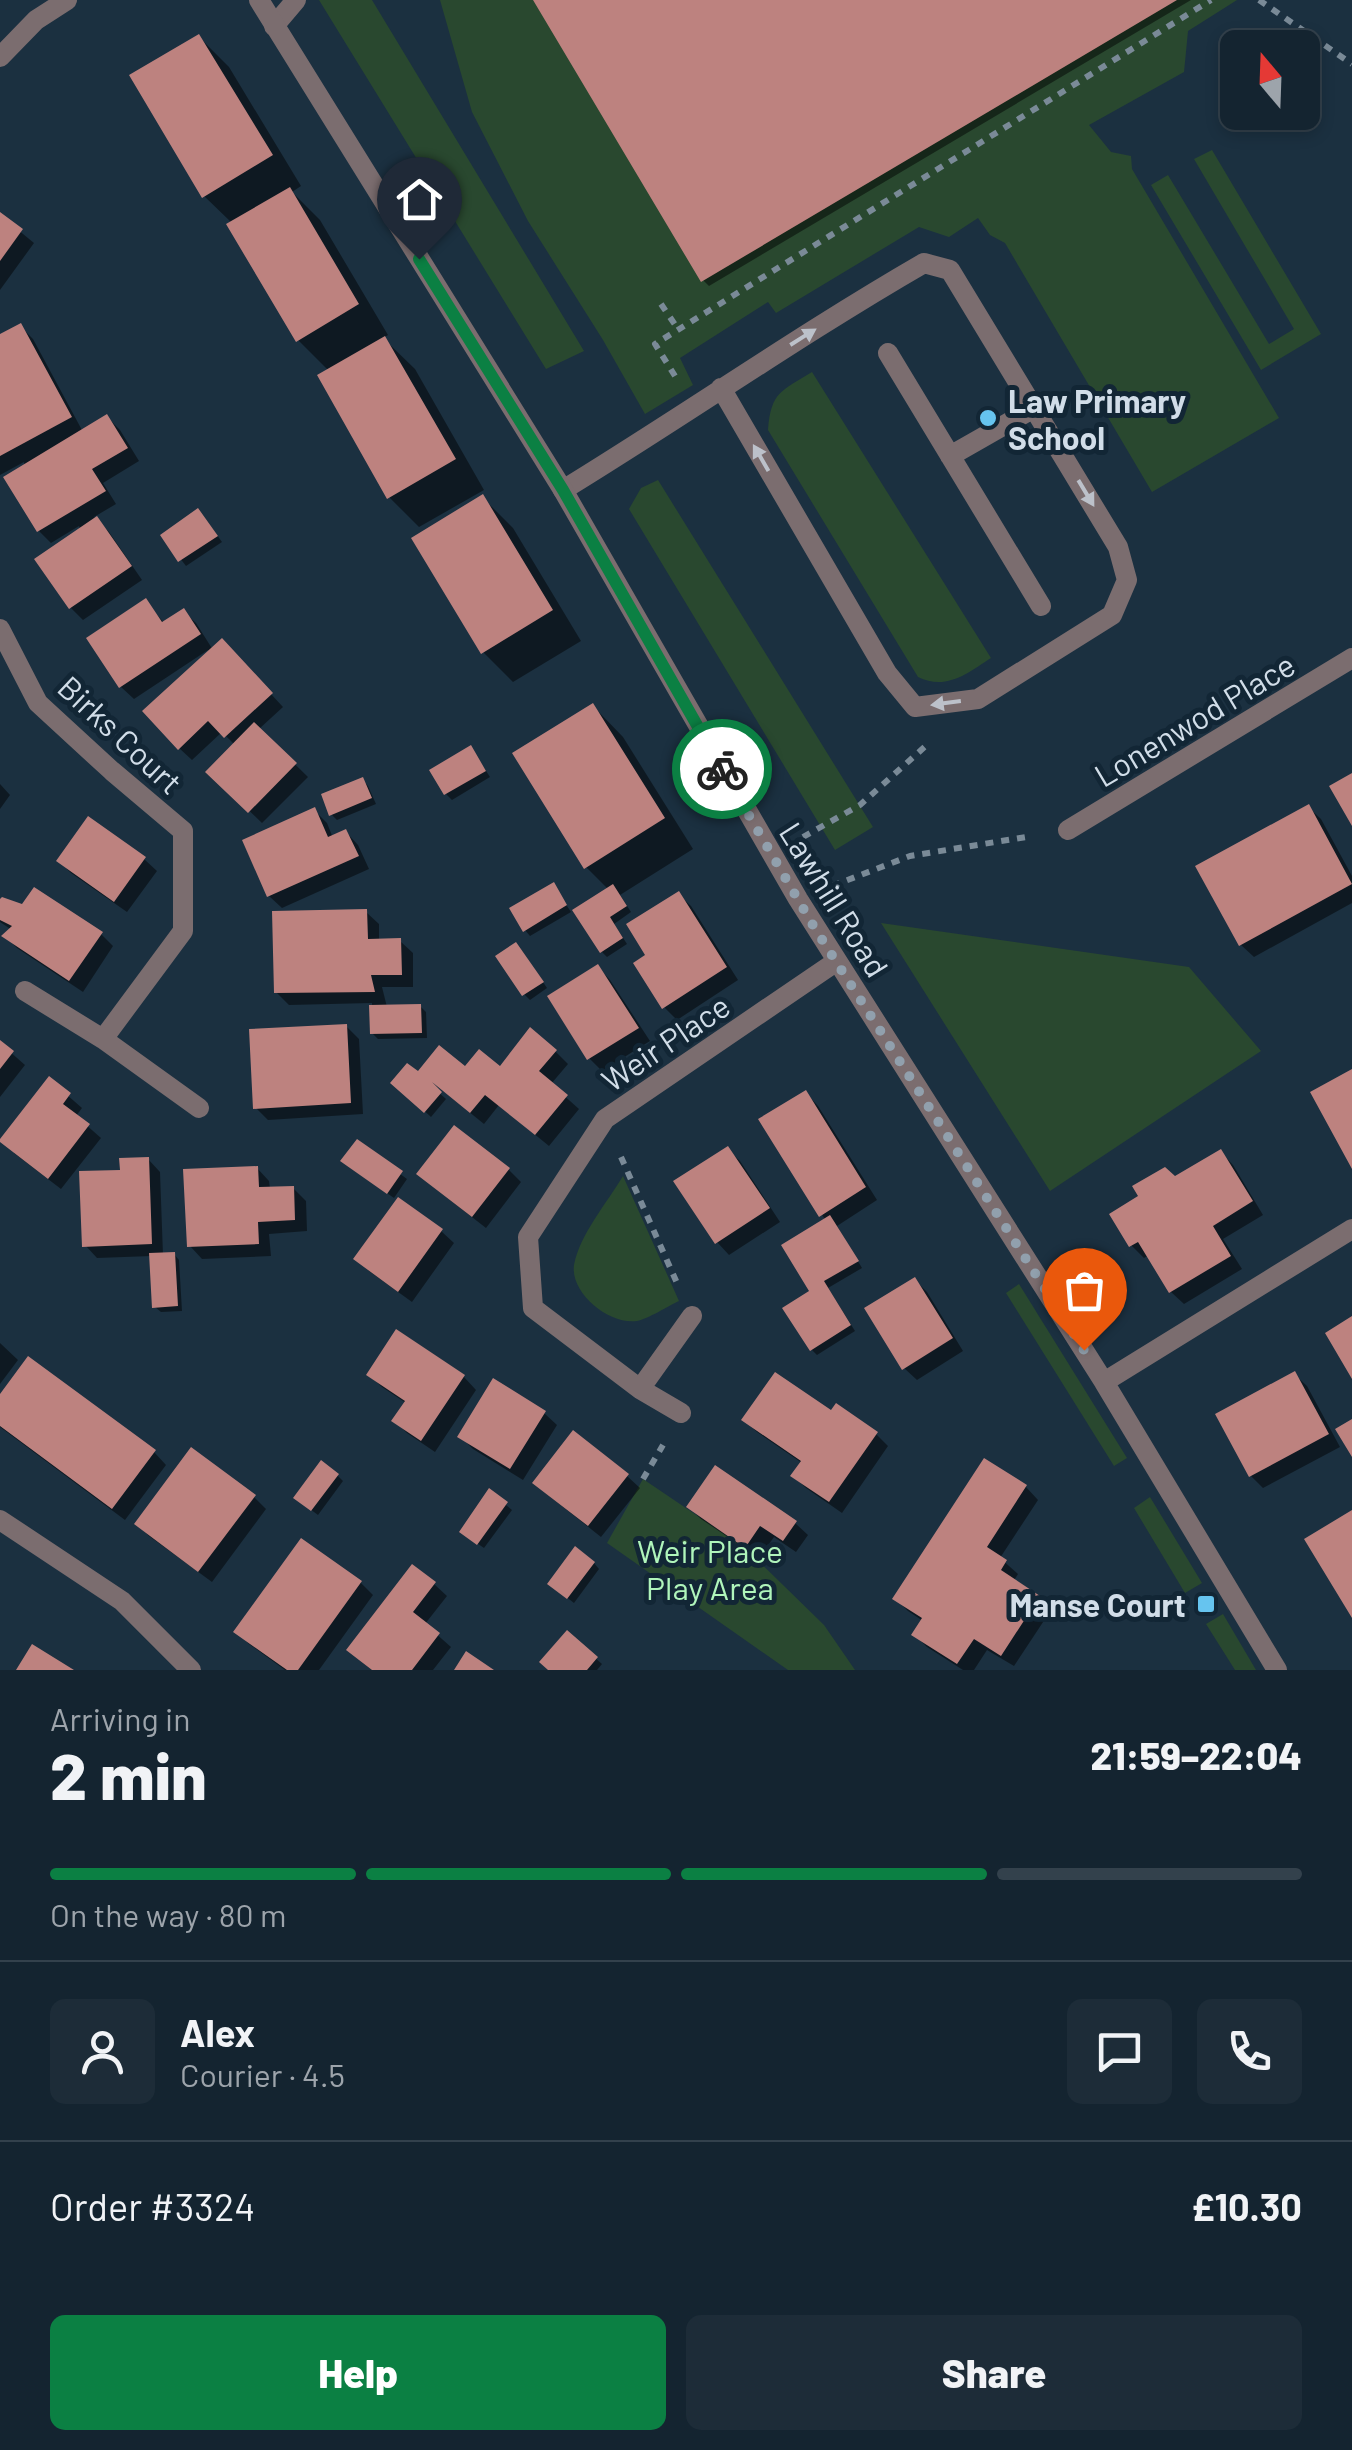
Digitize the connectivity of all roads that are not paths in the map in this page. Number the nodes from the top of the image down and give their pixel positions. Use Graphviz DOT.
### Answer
graph roads {
  1 [pos="68,0"];
  2 [pos="259,0"];
  3 [pos="296,0"];
  4 [pos="274,26"];
  5 [pos="0,57"];
  6 [pos="888,353"];
  7 [pos="721,388"];
  8 [pos="1034,408"];
  9 [pos="950,456"];
  10 [pos="563,490"];
  11 [pos="1041,606"];
  12 [pos="0,629"];
  13 [pos="1352,658"];
  14 [pos="1068,830"];
  15 [pos="837,961"];
  16 [pos="25,991"];
  17 [pos="103,1039"];
  18 [pos="199,1108"];
  19 [pos="1352,1228"];
  20 [pos="692,1316"];
  21 [pos="1104,1382"];
  22 [pos="640,1389"];
  23 [pos="681,1413"];
  24 [pos="3,1528"];
  25 [pos="191,1670"];
  26 [pos="1277,1670"];
  1 -- 5 [label="street"];
  2 -- 4 [label="street, Lawhill Road"];
  3 -- 4 [label="street"];
  4 -- 10 [label="street, Lawhill Road"];
  6 -- 9 [label="street"];
  7 -- 8 [label="street, one-way"];
  8 -- 7 [label="street, one-way"];
  7 -- 10 [label="street"];
  8 -- 9 [label="street"];
  9 -- 11 [label="street"];
  10 -- 15 [label="street, Lawhill Road"];
  12 -- 17 [label="street, Birks Court"];
  13 -- 14 [label="street, Lonenwod Place"];
  15 -- 21 [label="street, Lawhill Road"];
  15 -- 22 [label="street, Weir Place"];
  16 -- 17 [label="street"];
  17 -- 18 [label="street"];
  19 -- 21 [label="street"];
  20 -- 22 [label="street"];
  21 -- 26 [label="street, Lawhill Road"];
  22 -- 23 [label="street, Weir Place"];
  24 -- 25 [label="street"];
}
